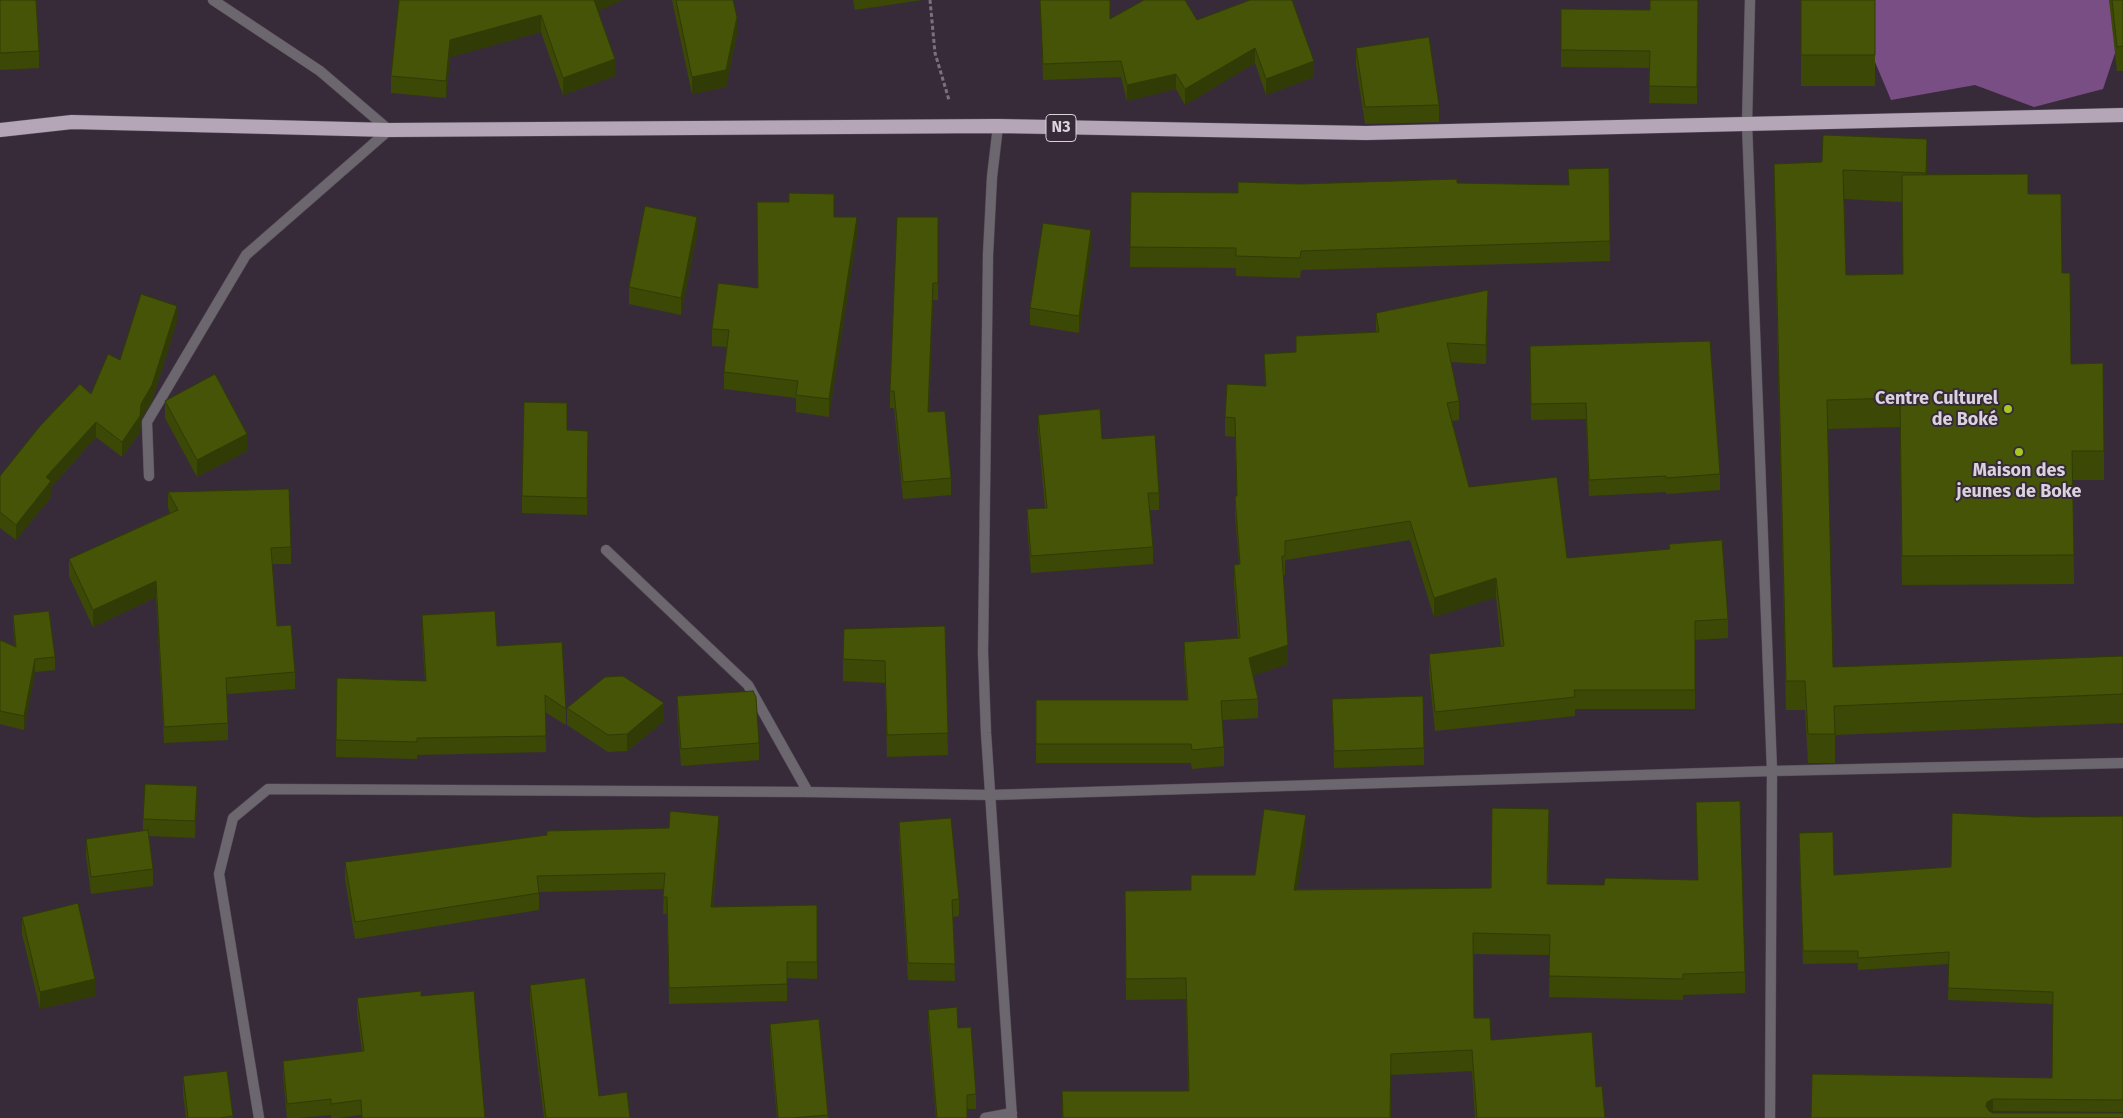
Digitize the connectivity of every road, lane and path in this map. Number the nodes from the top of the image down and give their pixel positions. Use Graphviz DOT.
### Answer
graph roads {
  1 [pos="213,0"];
  2 [pos="930,0"];
  3 [pos="1750,0"];
  4 [pos="2123,115"];
  5 [pos="1747,124"];
  6 [pos="998,126"];
  7 [pos="957,127"];
  8 [pos="0,130"];
  9 [pos="389,130"];
  10 [pos="149,476"];
  11 [pos="606,550"];
  12 [pos="2123,763"];
  13 [pos="1772,771"];
  14 [pos="808,792"];
  15 [pos="991,795"];
  16 [pos="1012,1115"];
  17 [pos="260,1118"];
  18 [pos="985,1118"];
  19 [pos="1770,1118"];
  1 -- 9 [label="street"];
  2 -- 7 [label="path"];
  3 -- 5 [label="street"];
  4 -- 5 [label="highway, N3"];
  5 -- 6 [label="highway, N3"];
  5 -- 13 [label="street"];
  6 -- 7 [label="highway, N3"];
  6 -- 15 [label="street"];
  7 -- 9 [label="highway, N3"];
  8 -- 9 [label="highway, N3"];
  9 -- 10 [label="street"];
  11 -- 14 [label="street"];
  12 -- 13 [label="street"];
  13 -- 15 [label="street"];
  13 -- 19 [label="street"];
  14 -- 15 [label="street"];
  14 -- 17 [label="street"];
  15 -- 16 [label="street"];
  16 -- 18 [label="street"];
}
